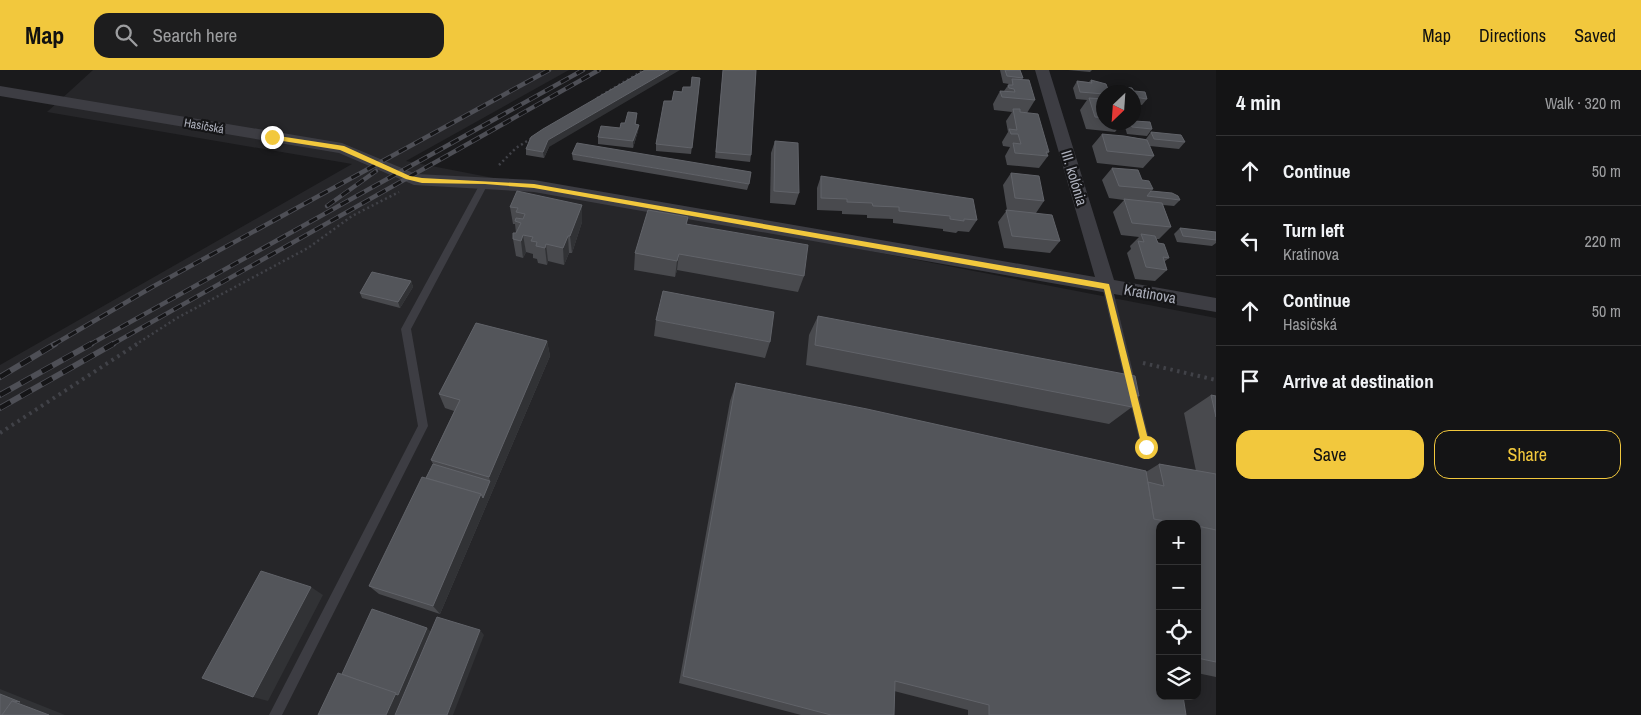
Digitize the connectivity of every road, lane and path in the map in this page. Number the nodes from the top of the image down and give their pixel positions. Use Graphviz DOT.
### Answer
graph roads {
  1 [pos="644,70"];
  2 [pos="1042,70"];
  3 [pos="0,91"];
  4 [pos="596,98"];
  5 [pos="540,133"];
  6 [pos="403,176"];
  7 [pos="422,181"];
  8 [pos="485,182"];
  9 [pos="1107,286"];
  10 [pos="1216,305"];
  11 [pos="1126,359"];
  12 [pos="1216,380"];
  13 [pos="0,433"];
  14 [pos="1146,447"];
  15 [pos="275,715"];
  1 -- 4 [label="path"];
  2 -- 9 [label="street, III. kolónia"];
  3 -- 6 [label="street, Hasičská"];
  5 -- 8 [label="path"];
  6 -- 7 [label="street, Kratinova"];
  7 -- 8 [label="street, Kratinova"];
  7 -- 13 [label="path"];
  8 -- 9 [label="street, Kratinova"];
  8 -- 15 [label="lane"];
  9 -- 10 [label="street, Kratinova"];
  9 -- 11 [label="lane"];
  11 -- 12 [label="path"];
  11 -- 14 [label="lane"];
}
